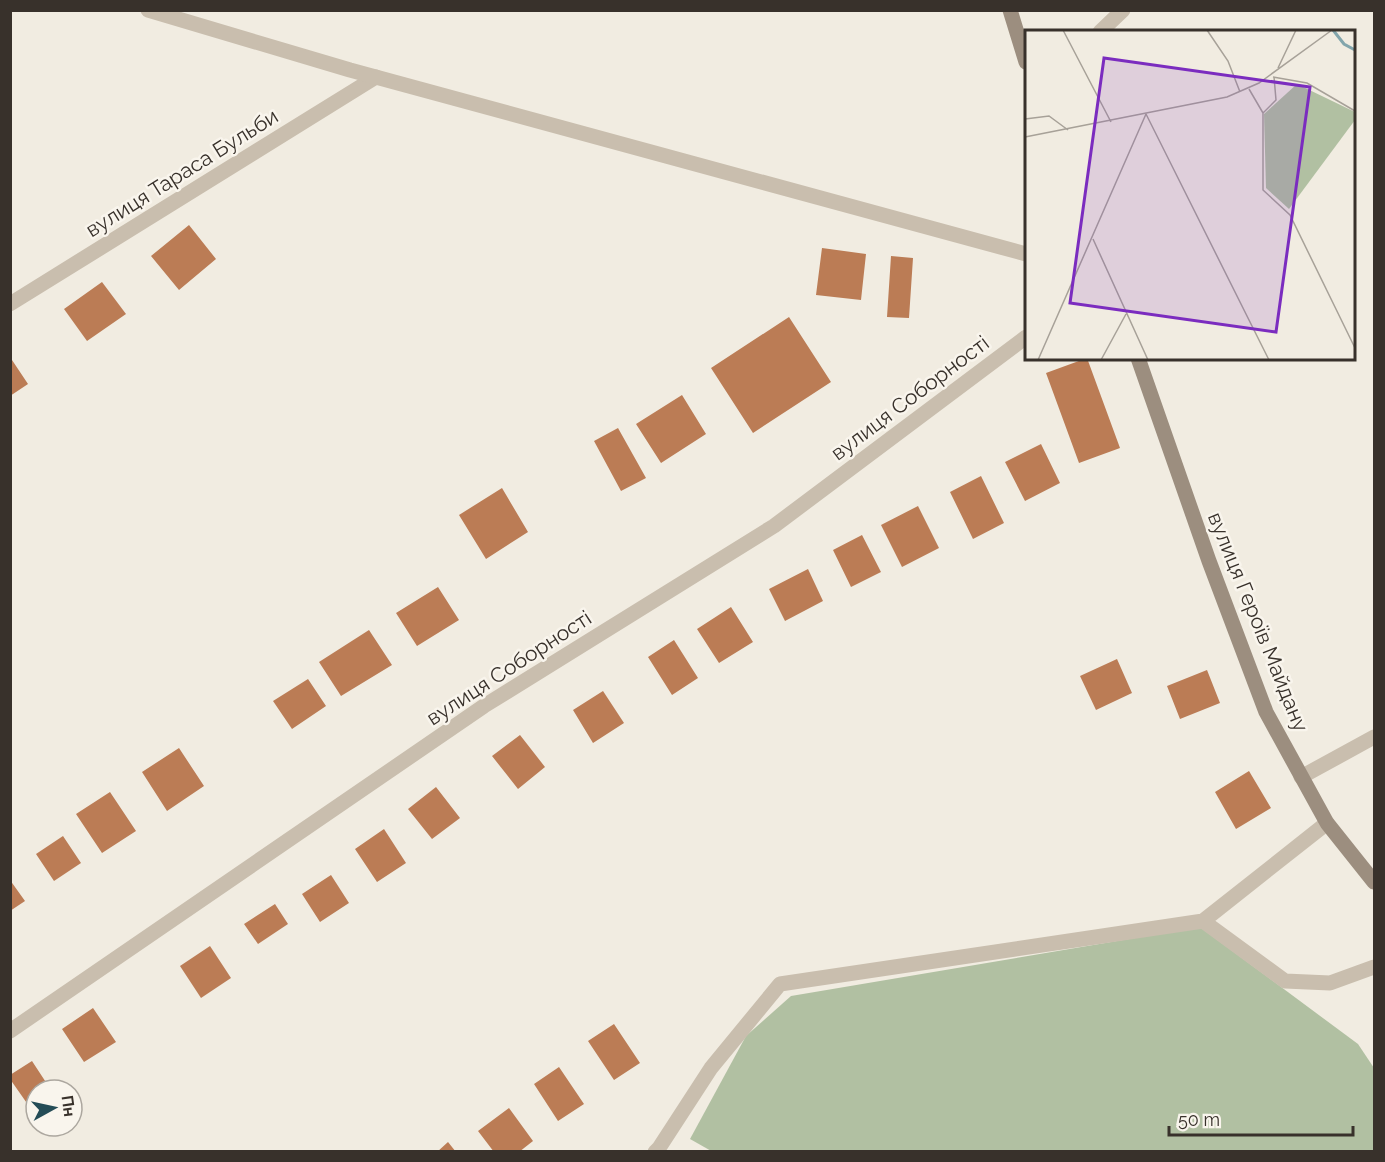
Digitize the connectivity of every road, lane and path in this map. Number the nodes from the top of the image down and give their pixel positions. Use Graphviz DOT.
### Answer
graph roads {
  1 [pos="148,10"];
  2 [pos="1010,10"];
  3 [pos="1123,10"];
  4 [pos="1102,30"];
  5 [pos="1025,59"];
  6 [pos="376,77"];
  7 [pos="1025,254"];
  8 [pos="10,304"];
  9 [pos="1025,338"];
  10 [pos="1139,360"];
  11 [pos="1374,736"];
  12 [pos="1301,777"];
  13 [pos="1327,822"];
  14 [pos="1374,882"];
  15 [pos="1203,921"];
  16 [pos="1374,967"];
  17 [pos="10,1031"];
  18 [pos="655,1152"];
  1 -- 6 [label="street"];
  2 -- 5 [label="main road"];
  3 -- 4 [label="street"];
  6 -- 7 [label="street"];
  6 -- 8 [label="street, вулиця Тараса Бульби"];
  9 -- 17 [label="street, вулиця Соборності"];
  10 -- 12 [label="main road, вулиця Героїв Майдану"];
  11 -- 12 [label="street"];
  12 -- 13 [label="main road, вулиця Героїв Майдану"];
  13 -- 14 [label="main road, вулиця Героїв Майдану"];
  13 -- 15 [label="street"];
  15 -- 16 [label="street"];
  15 -- 18 [label="street"];
}
